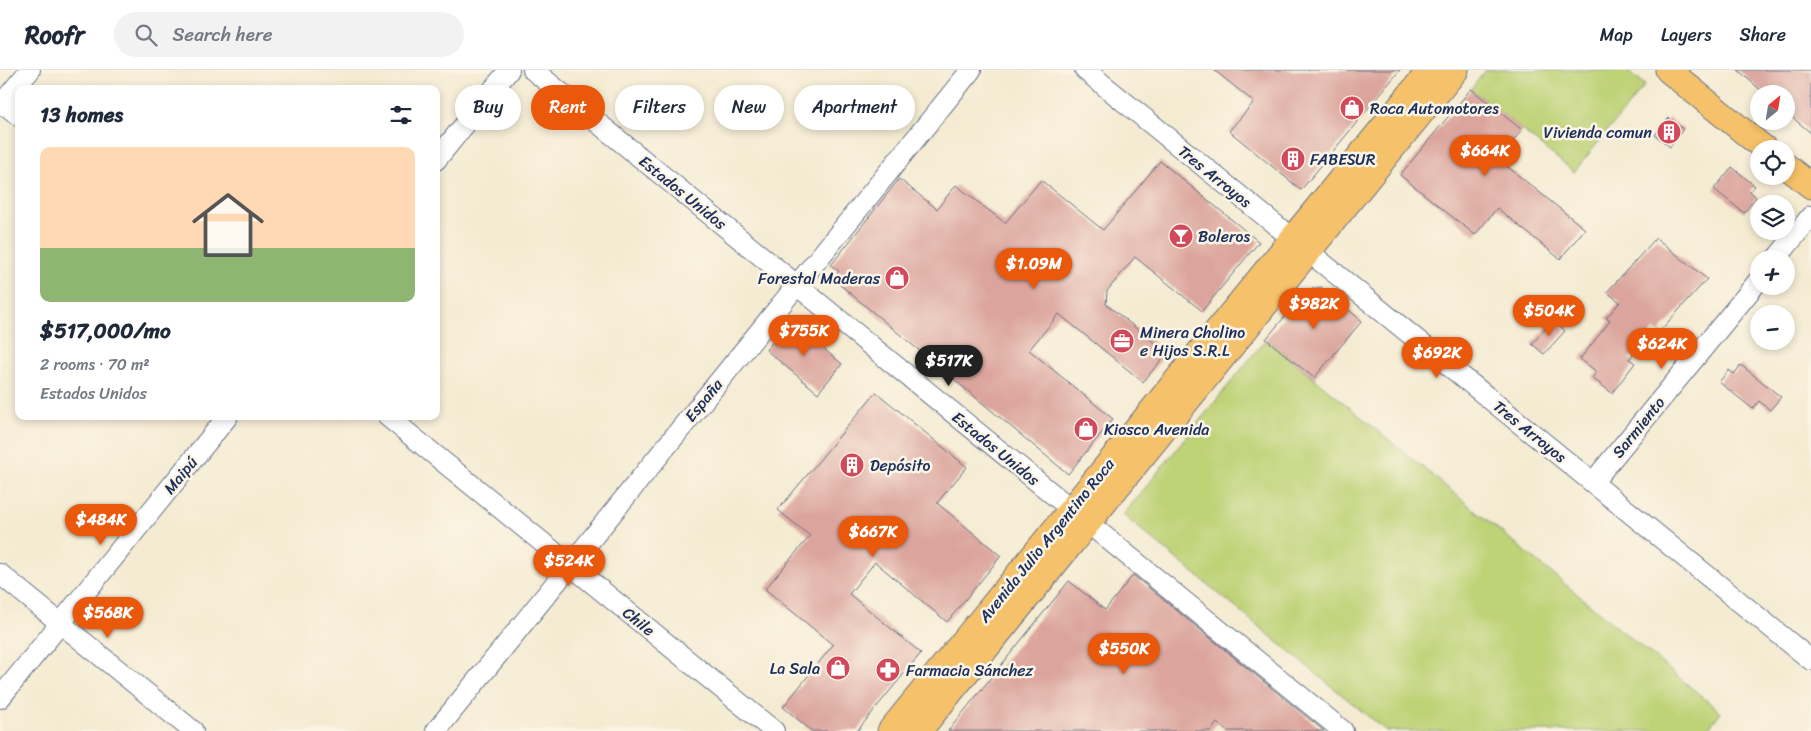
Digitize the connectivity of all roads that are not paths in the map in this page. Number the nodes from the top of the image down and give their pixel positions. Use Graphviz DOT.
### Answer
graph roads {
  1 [pos="30,70"];
  2 [pos="509,70"];
  3 [pos="533,70"];
  4 [pos="971,70"];
  5 [pos="1085,70"];
  6 [pos="1430,70"];
  7 [pos="1456,70"];
  8 [pos="1668,70"];
  9 [pos="17,85"];
  10 [pos="15,87"];
  11 [pos="1,103"];
  12 [pos="15,113"];
  13 [pos="1754,140"];
  14 [pos="440,155"];
  15 [pos="1795,173"];
  16 [pos="1811,186"];
  17 [pos="1811,216"];
  18 [pos="1300,245"];
  19 [pos="1783,250"];
  20 [pos="797,285"];
  21 [pos="1750,291"];
  22 [pos="225,420"];
  23 [pos="392,420"];
  24 [pos="1593,482"];
  25 [pos="1080,516"];
  26 [pos="570,565"];
  27 [pos="0,574"];
  28 [pos="61,623"];
  29 [pos="1811,660"];
  30 [pos="0,698"];
  31 [pos="193,731"];
  32 [pos="436,731"];
  33 [pos="774,731"];
  34 [pos="890,731"];
  35 [pos="919,731"];
  36 [pos="1343,731"];
  1 -- 9 [label="street"];
  2 -- 14 [label="street"];
  3 -- 20 [label="street, Estados Unidos"];
  4 -- 20 [label="street, España"];
  5 -- 18 [label="street, Tres Arroyos"];
  6 -- 18 [label="main road, Avenida Julio Argentino Roca"];
  7 -- 18 [label="main road, Avenida Julio Argentino Roca"];
  8 -- 13 [label="main road"];
  10 -- 11 [label="street"];
  11 -- 12 [label="street"];
  15 -- 16 [label="main road"];
  17 -- 19 [label="street"];
  18 -- 24 [label="street, Tres Arroyos"];
  18 -- 25 [label="main road, Avenida Julio Argentino Roca"];
  20 -- 25 [label="street, Estados Unidos"];
  20 -- 26 [label="street, España"];
  21 -- 24 [label="street, Sarmiento"];
  22 -- 28 [label="street, Maipú"];
  23 -- 26 [label="street, Chile"];
  24 -- 29 [label="street, Tres Arroyos"];
  25 -- 34 [label="main road, Avenida Julio Argentino Roca"];
  25 -- 35 [label="main road, Avenida Julio Argentino Roca"];
  25 -- 36 [label="street, Estados Unidos"];
  26 -- 32 [label="street, España"];
  26 -- 33 [label="street, Chile"];
  27 -- 28 [label="street"];
  28 -- 30 [label="street, Maipú"];
  28 -- 31 [label="street"];
}
